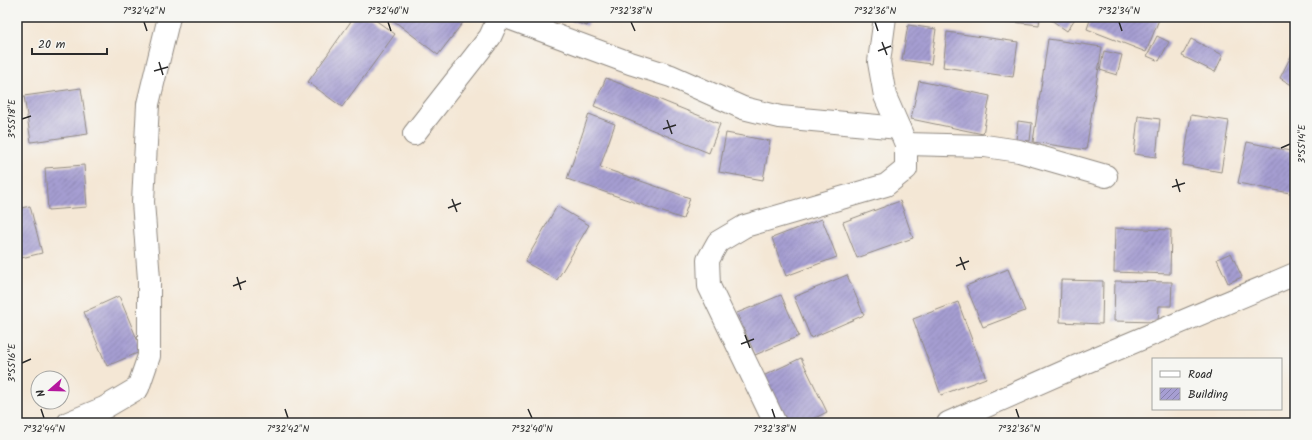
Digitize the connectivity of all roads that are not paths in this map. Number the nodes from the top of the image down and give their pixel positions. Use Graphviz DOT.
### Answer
graph roads {
  1 [pos="169,17"];
  2 [pos="499,17"];
  3 [pos="506,17"];
  4 [pos="885,17"];
  5 [pos="414,134"];
  6 [pos="903,136"];
  7 [pos="1106,176"];
  8 [pos="1295,274"];
  9 [pos="68,423"];
  10 [pos="775,423"];
  11 [pos="948,423"];
  1 -- 9 [label="street"];
  2 -- 5 [label="street"];
  3 -- 6 [label="street"];
  4 -- 6 [label="street"];
  6 -- 7 [label="street"];
  6 -- 10 [label="street"];
  8 -- 11 [label="street"];
}
